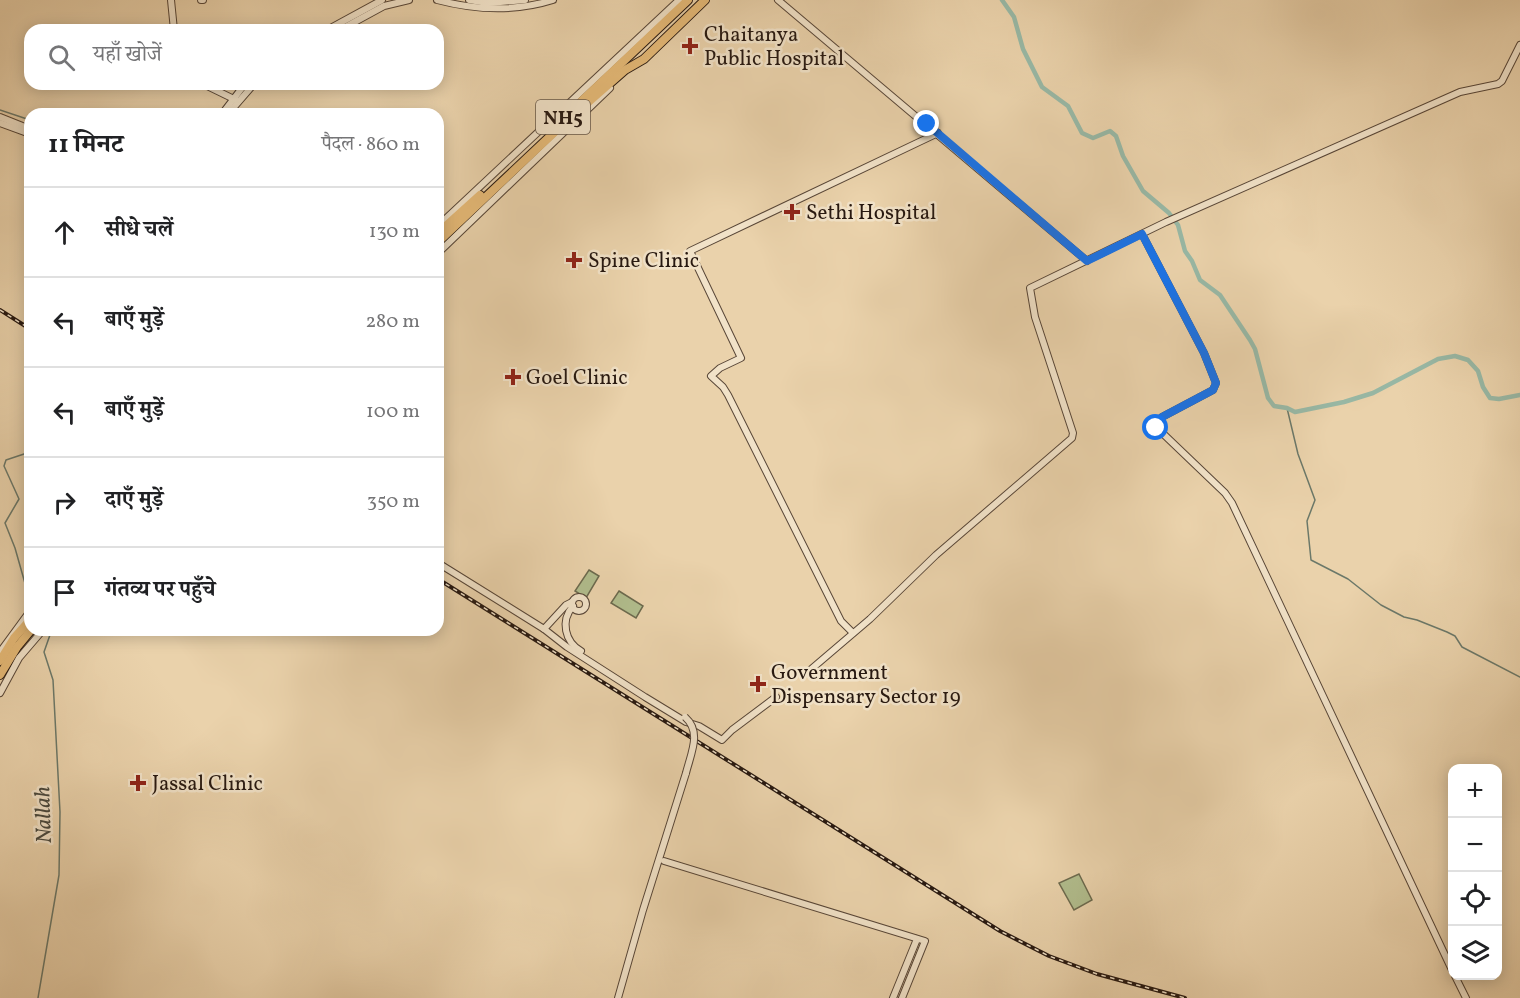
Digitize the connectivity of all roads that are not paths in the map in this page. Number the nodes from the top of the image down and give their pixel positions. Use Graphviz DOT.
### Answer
graph roads {
  1 [pos="171,0"];
  2 [pos="382,0"];
  3 [pos="409,0"];
  4 [pos="437,0"];
  5 [pos="469,0"];
  6 [pos="525,0"];
  7 [pos="552,0"];
  8 [pos="679,0"];
  9 [pos="688,0"];
  10 [pos="705,0"];
  11 [pos="777,0"];
  12 [pos="531,3"];
  13 [pos="348,22"];
  14 [pos="173,24"];
  15 [pos="343,24"];
  16 [pos="1520,45"];
  17 [pos="625,70"];
  18 [pos="215,90"];
  19 [pos="241,90"];
  20 [pos="247,90"];
  21 [pos="235,100"];
  22 [pos="228,108"];
  23 [pos="231,108"];
  24 [pos="0,117"];
  25 [pos="0,123"];
  26 [pos="24,127"];
  27 [pos="24,132"];
  28 [pos="938,133"];
  29 [pos="477,190"];
  30 [pos="472,202"];
  31 [pos="444,220"];
  32 [pos="444,228"];
  33 [pos="451,230"];
  34 [pos="1142,234"];
  35 [pos="444,236"];
  36 [pos="448,244"];
  37 [pos="444,248"];
  38 [pos="1087,261"];
  39 [pos="444,567"];
  40 [pos="24,622"];
  41 [pos="24,623"];
  42 [pos="544,629"];
  43 [pos="853,633"];
  44 [pos="26,636"];
  45 [pos="38,636"];
  46 [pos="0,652"];
  47 [pos="0,661"];
  48 [pos="809,671"];
  49 [pos="0,675"];
  50 [pos="0,693"];
  51 [pos="776,697"];
  52 [pos="664,861"];
  53 [pos="917,939"];
  54 [pos="1448,962"];
  55 [pos="1457,980"];
  56 [pos="618,998"];
  57 [pos="893,998"];
  58 [pos="902,998"];
  59 [pos="1466,998"];
  1 -- 14 [label="street"];
  2 -- 13 [label="street"];
  3 -- 13 [label="street"];
  4 -- 12 [label="street"];
  5 -- 6 [label="street"];
  7 -- 12 [label="street"];
  8 -- 29 [label="street"];
  9 -- 30 [label="highway, NH5"];
  10 -- 17 [label="highway, NH5"];
  11 -- 28 [label="street"];
  13 -- 15 [label="street"];
  16 -- 34 [label="street"];
  17 -- 33 [label="highway, NH5"];
  17 -- 36 [label="street"];
  18 -- 21 [label="street"];
  19 -- 21 [label="street"];
  20 -- 21 [label="street"];
  21 -- 22 [label="street"];
  21 -- 23 [label="street"];
  24 -- 26 [label="street"];
  25 -- 27 [label="street"];
  28 -- 38 [label="street"];
  28 -- 43 [label="street"];
  29 -- 30 [label="highway"];
  29 -- 31 [label="street"];
  30 -- 32 [label="highway, NH5"];
  33 -- 35 [label="highway, NH5"];
  33 -- 36 [label="highway"];
  34 -- 38 [label="street"];
  34 -- 54 [label="street"];
  36 -- 37 [label="street"];
  38 -- 43 [label="street"];
  39 -- 42 [label="street"];
  40 -- 46 [label="street"];
  41 -- 47 [label="highway"];
  42 -- 51 [label="street"];
  42 -- 56 [label="street, bridge"];
  43 -- 48 [label="street"];
  44 -- 49 [label="highway"];
  45 -- 50 [label="street"];
  52 -- 53 [label="street"];
  53 -- 57 [label="street"];
  53 -- 58 [label="street"];
  55 -- 59 [label="street"];
}
